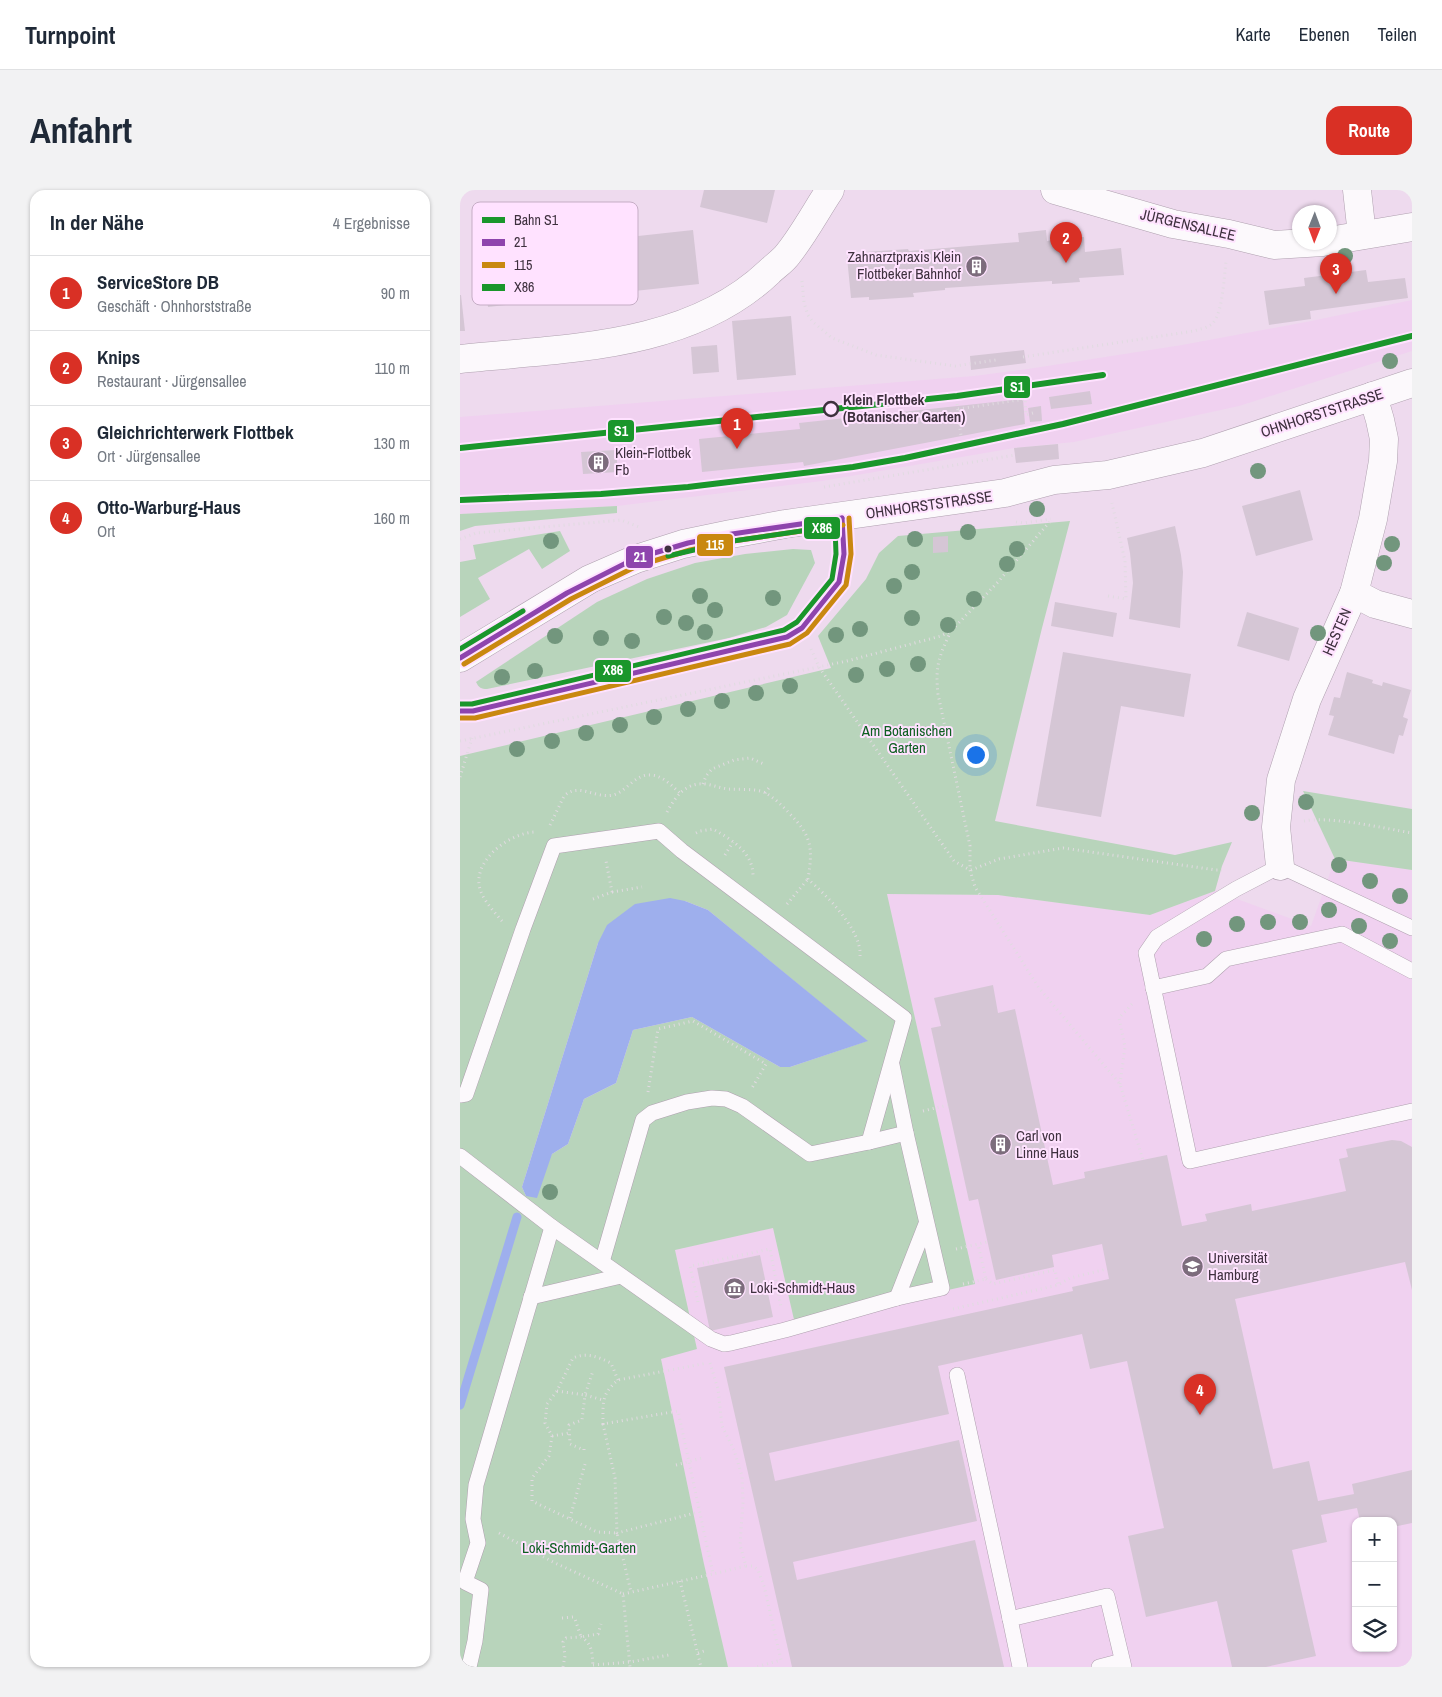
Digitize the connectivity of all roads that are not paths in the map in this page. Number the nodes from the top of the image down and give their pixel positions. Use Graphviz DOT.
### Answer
graph roads {
  1 [pos="830,190"];
  2 [pos="1055,190"];
  3 [pos="1357,190"];
  4 [pos="1412,227"];
  5 [pos="1362,235"];
  6 [pos="1337,240"];
  7 [pos="1292,244"];
  8 [pos="460,359"];
  9 [pos="1412,383"];
  10 [pos="1373,396"];
  11 [pos="842,518"];
  12 [pos="1354,593"];
  13 [pos="1412,614"];
  14 [pos="460,658"];
  15 [pos="460,711"];
  16 [pos="1280,866"];
  17 [pos="1412,928"];
  18 [pos="1412,971"];
  19 [pos="1153,988"];
  20 [pos="892,1063"];
  21 [pos="460,1095"];
  22 [pos="1412,1111"];
  23 [pos="906,1133"];
  24 [pos="869,1142"];
  25 [pos="460,1156"];
  26 [pos="926,1224"];
  27 [pos="552,1227"];
  28 [pos="602,1262"];
  29 [pos="621,1276"];
  30 [pos="531,1297"];
  31 [pos="897,1298"];
  32 [pos="957,1375"];
  33 [pos="1010,1619"];
  34 [pos="1123,1664"];
  35 [pos="469,1667"];
  36 [pos="1020,1667"];
  37 [pos="1099,1667"];
  1 -- 8 [label="street"];
  2 -- 7 [label="street, JÜRGENSALLEE"];
  3 -- 5 [label="street"];
  4 -- 5 [label="street"];
  5 -- 6 [label="street"];
  9 -- 10 [label="street, OHNHORSTSTRASSE"];
  10 -- 11 [label="street, OHNHORSTSTRASSE"];
  10 -- 12 [label="street, HESTEN"];
  11 -- 14 [label="street, OHNHORSTSTRASSE"];
  11 -- 15 [label="lane"];
  12 -- 13 [label="street"];
  12 -- 16 [label="street, HESTEN"];
  16 -- 17 [label="lane"];
  16 -- 19 [label="lane"];
  18 -- 19 [label="lane"];
  19 -- 22 [label="lane"];
  20 -- 21 [label="lane"];
  20 -- 23 [label="lane"];
  20 -- 24 [label="lane"];
  23 -- 24 [label="lane"];
  23 -- 26 [label="lane"];
  24 -- 28 [label="lane"];
  25 -- 27 [label="lane"];
  26 -- 31 [label="lane"];
  26 -- 31 [label="lane"];
  27 -- 28 [label="lane"];
  27 -- 30 [label="lane"];
  28 -- 29 [label="lane"];
  29 -- 30 [label="lane"];
  29 -- 31 [label="lane"];
  30 -- 35 [label="lane"];
  32 -- 33 [label="lane"];
  33 -- 34 [label="lane"];
  33 -- 36 [label="lane"];
  34 -- 37 [label="lane"];
}
